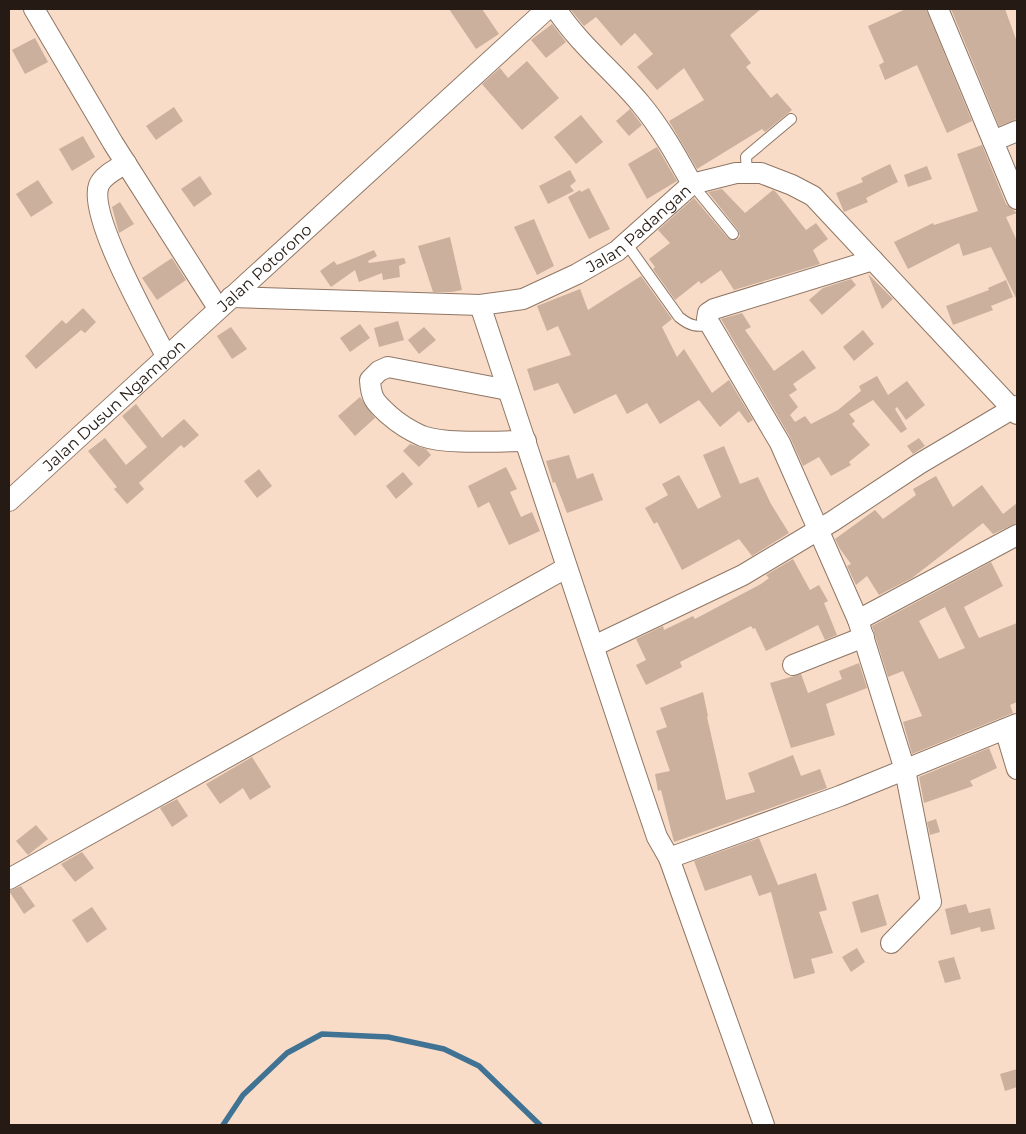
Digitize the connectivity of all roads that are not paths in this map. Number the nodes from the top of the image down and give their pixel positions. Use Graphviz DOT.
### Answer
graph roads {
  1 [pos="34,9"];
  2 [pos="547,9"];
  3 [pos="556,9"];
  4 [pos="938,9"];
  5 [pos="792,119"];
  6 [pos="1017,131"];
  7 [pos="993,141"];
  8 [pos="126,163"];
  9 [pos="747,173"];
  10 [pos="692,184"];
  11 [pos="1017,199"];
  12 [pos="733,234"];
  13 [pos="626,243"];
  14 [pos="873,260"];
  15 [pos="224,302"];
  16 [pos="480,305"];
  17 [pos="710,325"];
  18 [pos="166,356"];
  19 [pos="508,390"];
  20 [pos="1016,409"];
  21 [pos="526,442"];
  22 [pos="9,501"];
  23 [pos="818,530"];
  24 [pos="1017,535"];
  25 [pos="566,568"];
  26 [pos="861,629"];
  27 [pos="594,646"];
  28 [pos="793,666"];
  29 [pos="1011,726"];
  30 [pos="1017,769"];
  31 [pos="905,770"];
  32 [pos="670,858"];
  33 [pos="9,879"];
  34 [pos="891,943"];
  35 [pos="764,1125"];
  1 -- 8 [label="street, Jalan Potorono"];
  2 -- 15 [label="street, Jalan Potorono"];
  3 -- 10 [label="street"];
  4 -- 7 [label="street"];
  5 -- 9 [label="lane"];
  6 -- 7 [label="street"];
  7 -- 11 [label="street"];
  8 -- 15 [label="street, Jalan Potorono"];
  8 -- 18 [label="street"];
  9 -- 10 [label="street, Jalan Padangan"];
  9 -- 14 [label="street, Jalan Padangan"];
  10 -- 12 [label="lane"];
  10 -- 13 [label="street, Jalan Padangan"];
  13 -- 16 [label="street, Jalan Padangan"];
  13 -- 17 [label="lane"];
  14 -- 17 [label="street"];
  14 -- 20 [label="street, Jalan Padangan"];
  15 -- 16 [label="street, Jalan Padangan"];
  15 -- 18 [label="street, Jalan Dusun Ngampon"];
  16 -- 19 [label="street"];
  17 -- 23 [label="street"];
  18 -- 22 [label="street, Jalan Dusun Ngampon"];
  19 -- 21 [label="street"];
  19 -- 21 [label="street"];
  20 -- 23 [label="street"];
  21 -- 25 [label="street"];
  23 -- 26 [label="street"];
  23 -- 27 [label="street"];
  24 -- 26 [label="street"];
  25 -- 27 [label="street"];
  25 -- 33 [label="street"];
  26 -- 28 [label="street"];
  26 -- 31 [label="street"];
  27 -- 32 [label="street"];
  29 -- 30 [label="street"];
  29 -- 31 [label="street"];
  31 -- 32 [label="street"];
  31 -- 34 [label="street"];
  32 -- 35 [label="street"];
}
